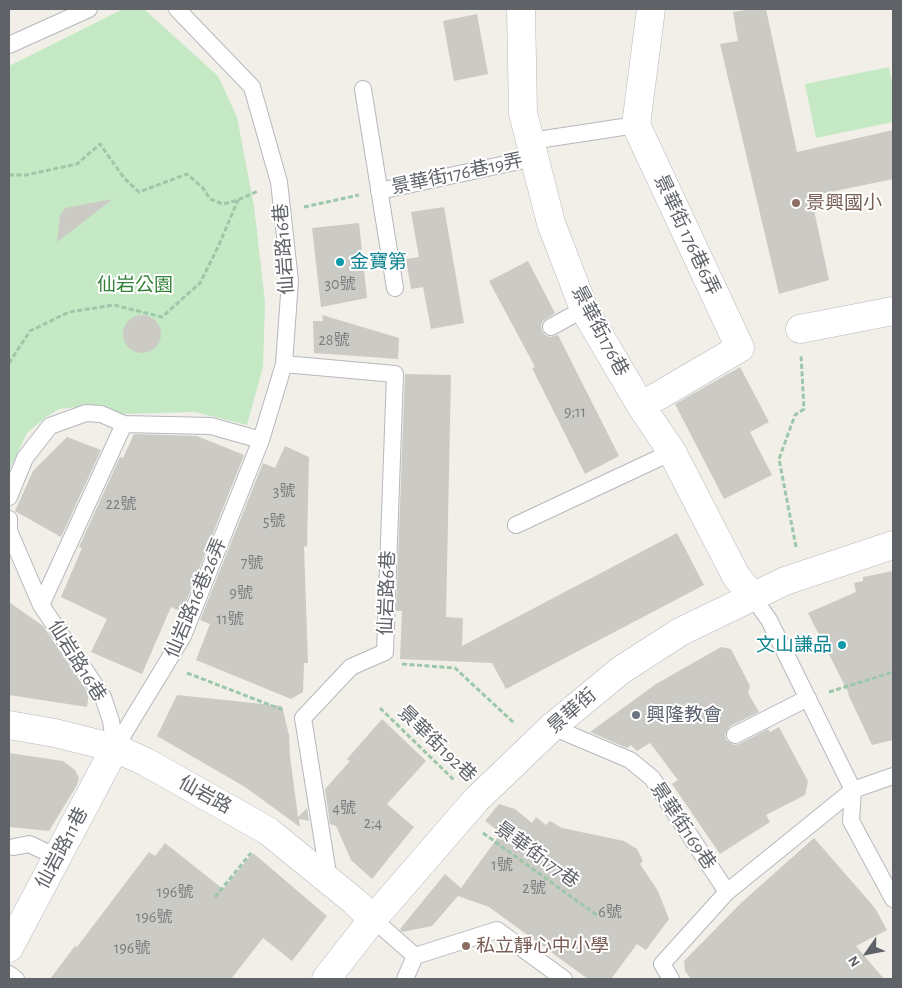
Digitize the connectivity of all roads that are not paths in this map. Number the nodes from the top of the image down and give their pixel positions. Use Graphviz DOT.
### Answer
graph roads {
  1 [pos="89,9"];
  2 [pos="177,9"];
  3 [pos="521,9"];
  4 [pos="651,9"];
  5 [pos="62,13"];
  6 [pos="9,45"];
  7 [pos="363,89"];
  8 [pos="636,125"];
  9 [pos="532,149"];
  10 [pos="379,191"];
  11 [pos="395,288"];
  12 [pos="584,309"];
  13 [pos="893,311"];
  14 [pos="551,327"];
  15 [pos="800,329"];
  16 [pos="284,364"];
  17 [pos="641,406"];
  18 [pos="124,424"];
  19 [pos="261,440"];
  20 [pos="672,452"];
  21 [pos="9,498"];
  22 [pos="9,519"];
  23 [pos="516,525"];
  24 [pos="893,545"];
  25 [pos="752,596"];
  26 [pos="41,605"];
  27 [pos="808,698"];
  28 [pos="9,725"];
  29 [pos="735,735"];
  30 [pos="543,736"];
  31 [pos="115,748"];
  32 [pos="893,776"];
  33 [pos="853,790"];
  34 [pos="14,846"];
  35 [pos="58,856"];
  36 [pos="329,880"];
  37 [pos="727,892"];
  38 [pos="893,899"];
  39 [pos="373,919"];
  40 [pos="9,948"];
  41 [pos="415,956"];
  42 [pos="9,974"];
  43 [pos="16,979"];
  44 [pos="326,979"];
  45 [pos="405,979"];
  46 [pos="564,979"];
  47 [pos="671,979"];
  1 -- 5 [label="lane"];
  2 -- 16 [label="lane, 仙岩路16巷"];
  3 -- 9 [label="street, 景華街176巷"];
  4 -- 8 [label="street"];
  5 -- 6 [label="lane"];
  7 -- 10 [label="lane"];
  8 -- 9 [label="lane, 景華街176巷19弄"];
  8 -- 17 [label="street, 景華街 176巷6弄"];
  9 -- 10 [label="lane, 景華街176巷19弄"];
  9 -- 12 [label="street, 景華街176巷"];
  10 -- 11 [label="lane"];
  12 -- 14 [label="lane"];
  12 -- 17 [label="street, 景華街176巷"];
  13 -- 15 [label="street"];
  16 -- 19 [label="lane, 仙岩路16巷"];
  16 -- 36 [label="lane, 仙岩路6巷"];
  17 -- 20 [label="street, 景華街176巷"];
  18 -- 19 [label="lane"];
  18 -- 21 [label="lane"];
  18 -- 26 [label="lane, 仙岩路16巷"];
  19 -- 31 [label="lane, 仙岩路16巷26弄"];
  20 -- 23 [label="lane"];
  20 -- 25 [label="street, 景華街176巷"];
  22 -- 26 [label="lane, 仙岩路16巷"];
  24 -- 25 [label="street, 景華街"];
  25 -- 27 [label="lane"];
  25 -- 30 [label="street, 景華街"];
  26 -- 31 [label="lane, 仙岩路16巷"];
  27 -- 29 [label="lane"];
  27 -- 33 [label="lane"];
  28 -- 31 [label="street, 仙岩路"];
  30 -- 37 [label="lane, 景華街169巷"];
  30 -- 39 [label="street, 景華街"];
  31 -- 35 [label="street, 仙岩路11巷"];
  31 -- 36 [label="street, 仙岩路"];
  32 -- 33 [label="lane, 景華街169巷"];
  33 -- 37 [label="lane, 景華街169巷"];
  33 -- 38 [label="lane"];
  34 -- 35 [label="lane"];
  35 -- 40 [label="street, 仙岩路11巷"];
  36 -- 39 [label="street, 仙岩路"];
  37 -- 47 [label="lane, 景華街169巷"];
  39 -- 41 [label="lane"];
  39 -- 44 [label="street, 景華街"];
  41 -- 45 [label="lane"];
  41 -- 46 [label="lane"];
  42 -- 43 [label="lane"];
}
